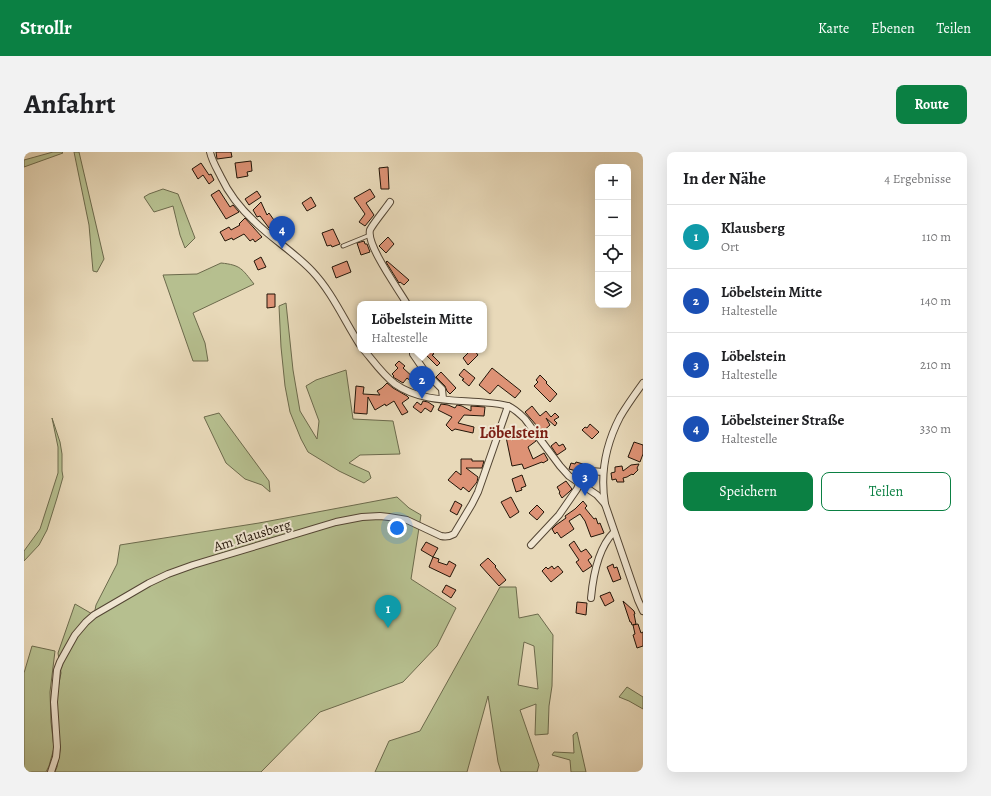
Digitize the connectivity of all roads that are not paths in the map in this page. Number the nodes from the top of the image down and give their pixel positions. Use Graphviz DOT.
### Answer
graph roads {
  1 [pos="210,152"];
  2 [pos="390,202"];
  3 [pos="370,236"];
  4 [pos="343,246"];
  5 [pos="405,301"];
  6 [pos="357,340"];
  7 [pos="367,353"];
  8 [pos="413,353"];
  9 [pos="643,383"];
  10 [pos="443,399"];
  11 [pos="508,406"];
  12 [pos="603,472"];
  13 [pos="580,484"];
  14 [pos="605,504"];
  15 [pos="614,532"];
  16 [pos="531,545"];
  17 [pos="591,598"];
  18 [pos="643,611"];
  19 [pos="51,772"];
  1 -- 6 [label="street"];
  2 -- 3 [label="street"];
  3 -- 4 [label="lane"];
  3 -- 5 [label="street"];
  7 -- 10 [label="street"];
  8 -- 10 [label="street"];
  9 -- 12 [label="street"];
  10 -- 11 [label="street"];
  11 -- 13 [label="street"];
  11 -- 19 [label="street, Am Klausberg"];
  12 -- 13 [label="street"];
  12 -- 14 [label="street"];
  13 -- 14 [label="street"];
  13 -- 16 [label="street"];
  14 -- 15 [label="street"];
  15 -- 17 [label="street"];
  15 -- 18 [label="street"];
}
